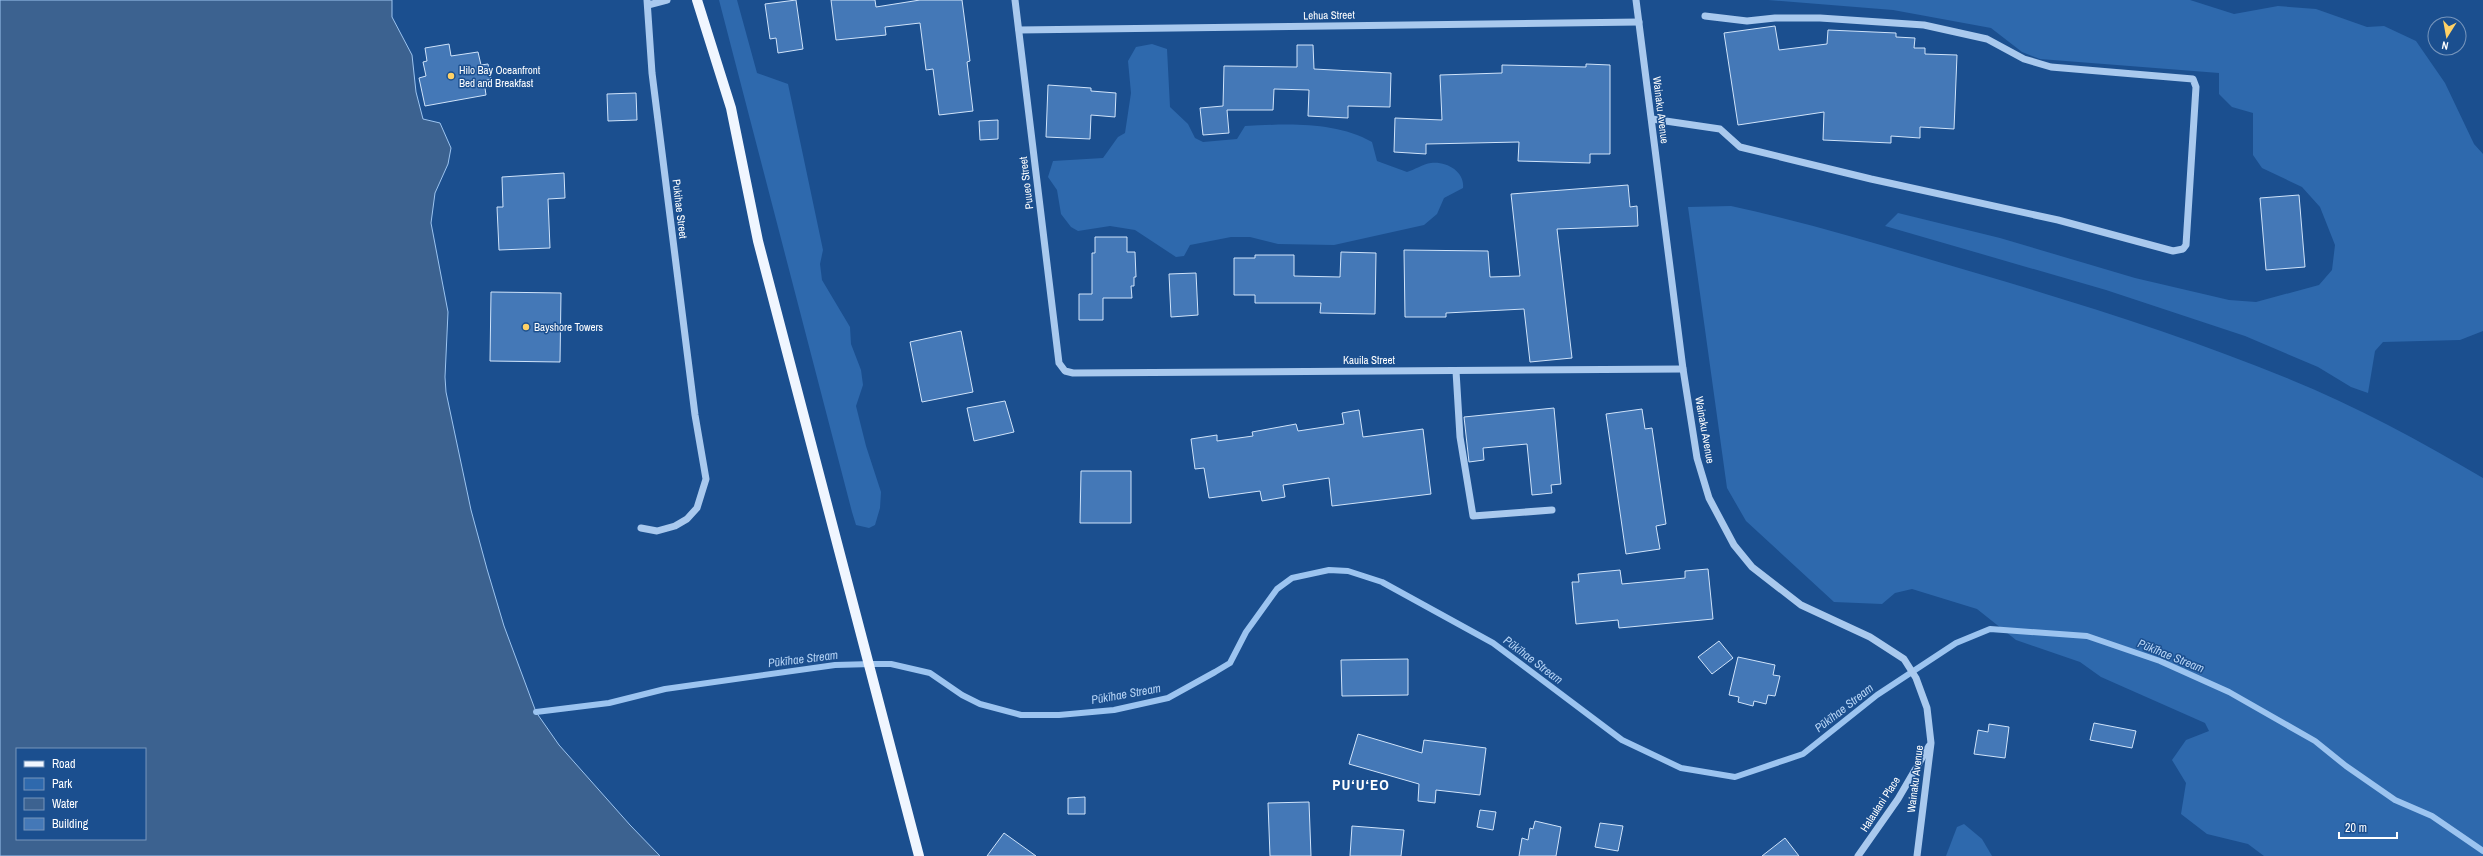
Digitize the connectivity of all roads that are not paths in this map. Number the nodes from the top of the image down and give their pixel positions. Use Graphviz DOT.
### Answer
graph roads {
  1 [pos="667,0"];
  2 [pos="697,0"];
  3 [pos="1015,0"];
  4 [pos="1636,0"];
  5 [pos="648,3"];
  6 [pos="1705,16"];
  7 [pos="1639,22"];
  8 [pos="1019,30"];
  9 [pos="1652,119"];
  10 [pos="1059,363"];
  11 [pos="1683,369"];
  12 [pos="1456,371"];
  13 [pos="1552,510"];
  14 [pos="641,528"];
  15 [pos="1931,742"];
  16 [pos="919,856"];
  17 [pos="1858,856"];
  18 [pos="1917,856"];
  1 -- 5 [label="street, Pukihae Street"];
  2 -- 16 [label="main road"];
  3 -- 8 [label="street, Puueo Street"];
  4 -- 7 [label="street, Wainaku Avenue"];
  5 -- 14 [label="street, Pukihae Street"];
  6 -- 9 [label="street"];
  7 -- 8 [label="street, Lehua Street"];
  7 -- 9 [label="street, Wainaku Avenue"];
  8 -- 10 [label="street, Puueo Street"];
  9 -- 11 [label="street, Wainaku Avenue"];
  10 -- 12 [label="street, Kauila Street"];
  11 -- 12 [label="street, Kauila Street"];
  11 -- 15 [label="street, Wainaku Avenue"];
  12 -- 13 [label="street"];
  15 -- 17 [label="street, Halaulani Place"];
  15 -- 18 [label="street, Wainaku Avenue"];
}
